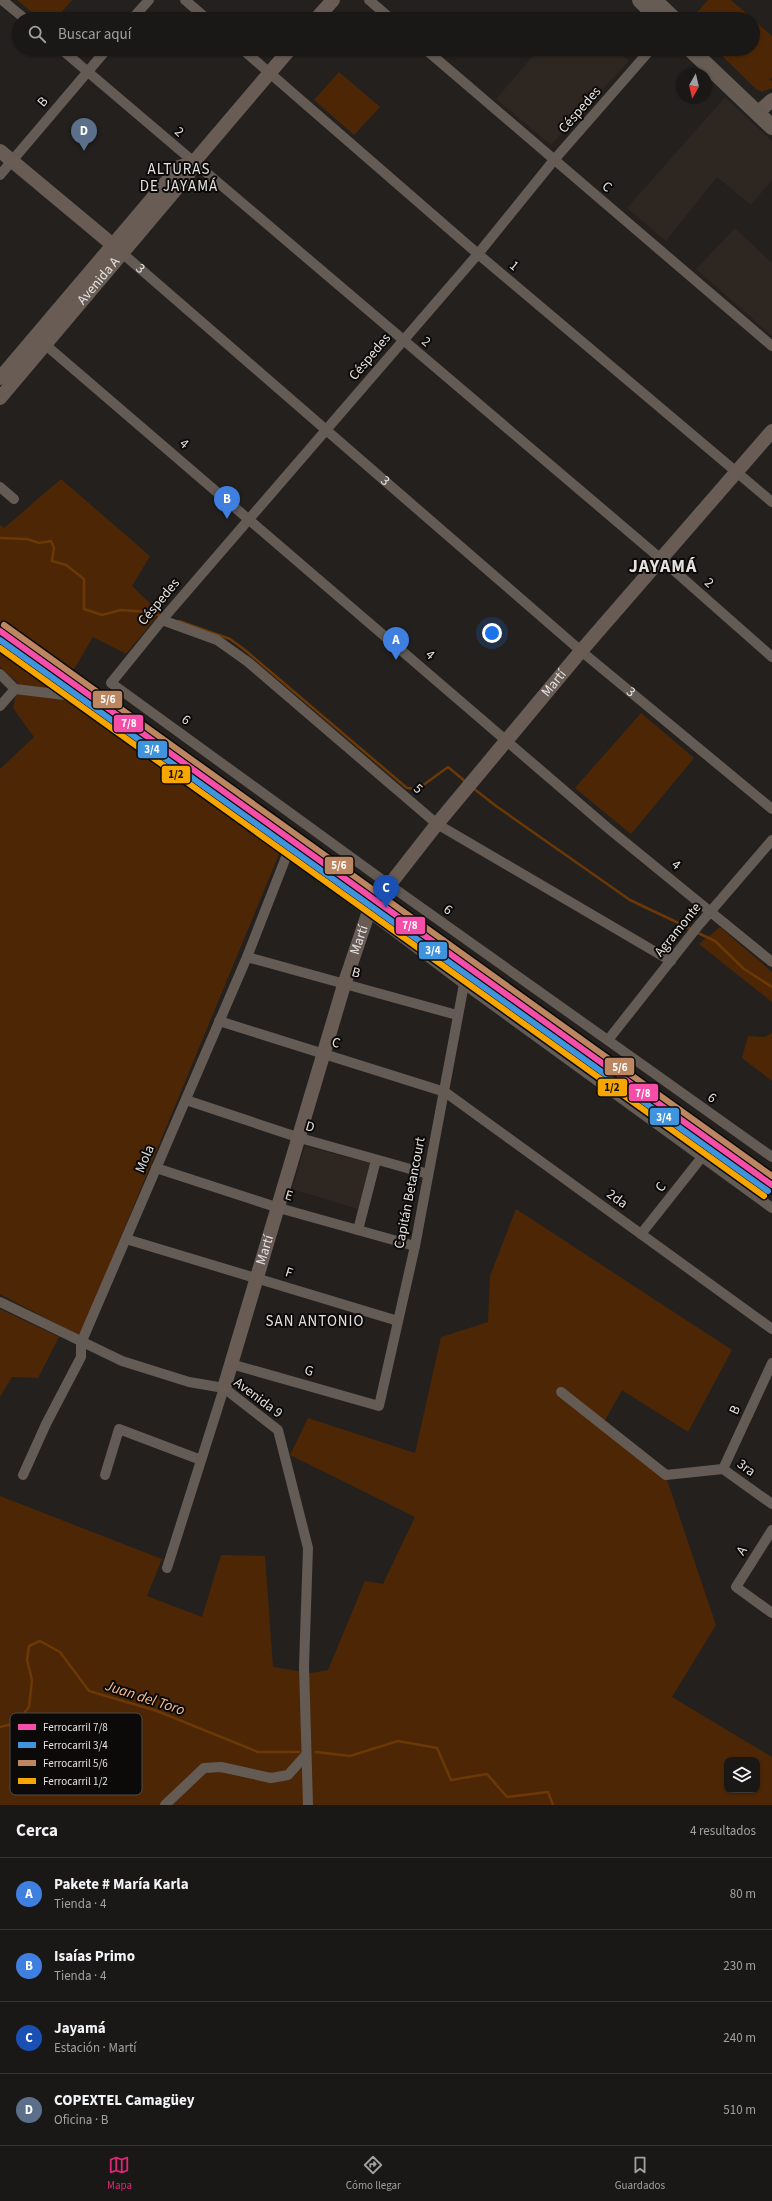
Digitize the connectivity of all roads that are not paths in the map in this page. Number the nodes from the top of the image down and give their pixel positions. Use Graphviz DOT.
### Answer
graph roads {
  1 [pos="2,0"];
  2 [pos="149,0"];
  3 [pos="185,0"];
  4 [pos="332,0"];
  5 [pos="369,0"];
  6 [pos="640,0"];
  7 [pos="654,0"];
  8 [pos="17,12"];
  9 [pos="138,12"];
  10 [pos="199,12"];
  11 [pos="322,12"];
  12 [pos="383,12"];
  13 [pos="652,12"];
  14 [pos="667,12"];
  15 [pos="69,56"];
  16 [pos="101,56"];
  17 [pos="250,56"];
  18 [pos="284,56"];
  19 [pos="433,56"];
  20 [pos="645,56"];
  21 [pos="698,56"];
  22 [pos="712,56"];
  23 [pos="88,72"];
  24 [pos="269,73"];
  25 [pos="768,115"];
  26 [pos="0,151"];
  27 [pos="554,160"];
  28 [pos="11,161"];
  29 [pos="193,163"];
  30 [pos="0,175"];
  31 [pos="118,249"];
  32 [pos="478,254"];
  33 [pos="40,340"];
  34 [pos="402,340"];
  35 [pos="772,346"];
  36 [pos="0,378"];
  37 [pos="0,398"];
  38 [pos="327,430"];
  39 [pos="772,431"];
  40 [pos="738,472"];
  41 [pos="0,487"];
  42 [pos="14,499"];
  43 [pos="772,502"];
  44 [pos="249,518"];
  45 [pos="661,559"];
  46 [pos="164,617"];
  47 [pos="581,651"];
  48 [pos="772,657"];
  49 [pos="0,674"];
  50 [pos="111,683"];
  51 [pos="15,689"];
  52 [pos="0,706"];
  53 [pos="507,740"];
  54 [pos="772,810"];
  55 [pos="437,824"];
  56 [pos="772,840"];
  57 [pos="288,852"];
  58 [pos="388,884"];
  59 [pos="369,911"];
  60 [pos="711,911"];
  61 [pos="247,957"];
  62 [pos="671,961"];
  63 [pos="772,962"];
  64 [pos="464,984"];
  65 [pos="344,985"];
  66 [pos="458,1016"];
  67 [pos="219,1021"];
  68 [pos="608,1040"];
  69 [pos="325,1055"];
  70 [pos="445,1092"];
  71 [pos="186,1100"];
  72 [pos="300,1138"];
  73 [pos="702,1157"];
  74 [pos="772,1157"];
  75 [pos="376,1160"];
  76 [pos="156,1168"];
  77 [pos="428,1174"];
  78 [pos="279,1208"];
  79 [pos="772,1208"];
  80 [pos="358,1230"];
  81 [pos="641,1234"];
  82 [pos="126,1239"];
  83 [pos="415,1246"];
  84 [pos="256,1278"];
  85 [pos="0,1302"];
  86 [pos="398,1321"];
  87 [pos="772,1330"];
  88 [pos="81,1343"];
  89 [pos="772,1363"];
  90 [pos="231,1364"];
  91 [pos="224,1388"];
  92 [pos="561,1392"];
  93 [pos="379,1406"];
  94 [pos="201,1460"];
  95 [pos="723,1469"];
  96 [pos="23,1475"];
  97 [pos="106,1475"];
  98 [pos="772,1504"];
  99 [pos="772,1530"];
  100 [pos="167,1568"];
  101 [pos="772,1613"];
  102 [pos="305,1756"];
  103 [pos="165,1805"];
  104 [pos="308,1805"];
  1 -- 8 [label="street"];
  2 -- 9 [label="street"];
  3 -- 10 [label="street"];
  4 -- 11 [label="street"];
  5 -- 12 [label="street"];
  6 -- 13 [label="main road"];
  7 -- 14 [label="main road"];
  15 -- 23 [label="street, 2"];
  16 -- 23 [label="street, B"];
  17 -- 24 [label="street, 1"];
  18 -- 24 [label="street, Avenida A"];
  19 -- 27 [label="street, C"];
  20 -- 27 [label="street, Céspedes"];
  21 -- 25 [label="main road"];
  22 -- 25 [label="main road"];
  23 -- 28 [label="street, B"];
  23 -- 29 [label="street, 2"];
  24 -- 29 [label="street, Avenida A"];
  24 -- 32 [label="street, 1"];
  26 -- 28 [label="street, 3"];
  27 -- 32 [label="street, Céspedes"];
  27 -- 35 [label="street, C"];
  28 -- 30 [label="street, B"];
  28 -- 31 [label="street, 3"];
  29 -- 31 [label="street, Avenida A"];
  29 -- 34 [label="street, 2"];
  31 -- 33 [label="street, Avenida A"];
  31 -- 38 [label="street, 3"];
  32 -- 34 [label="street, Céspedes"];
  32 -- 40 [label="street, 1"];
  33 -- 36 [label="street, Avenida A"];
  33 -- 37 [label="street, Avenida A"];
  33 -- 44 [label="street, 4"];
  34 -- 38 [label="street, Céspedes"];
  34 -- 45 [label="street, 2"];
  38 -- 44 [label="street, Céspedes"];
  38 -- 47 [label="street, 3"];
  39 -- 40 [label="street, Martí"];
  40 -- 43 [label="street, 1"];
  40 -- 45 [label="street, Martí"];
  41 -- 42 [label="street"];
  44 -- 46 [label="street, Céspedes"];
  44 -- 53 [label="street, 4"];
  45 -- 47 [label="street, Martí"];
  45 -- 48 [label="street, 2"];
  46 -- 50 [label="street, Céspedes"];
  46 -- 55 [label="street, 5"];
  47 -- 53 [label="street, Martí"];
  47 -- 54 [label="street, 3"];
  49 -- 51 [label="street"];
  50 -- 58 [label="street, 6"];
  51 -- 52 [label="street"];
  51 -- 57 [label="street"];
  53 -- 55 [label="street, Martí"];
  53 -- 60 [label="street, 4"];
  55 -- 58 [label="street, Martí"];
  55 -- 62 [label="street, 5"];
  56 -- 60 [label="street, Agramonte"];
  57 -- 59 [label="street"];
  57 -- 61 [label="street, Mola"];
  58 -- 59 [label="street, Martí"];
  58 -- 68 [label="street, 6"];
  59 -- 64 [label="street"];
  59 -- 65 [label="street, Martí"];
  60 -- 62 [label="street, Agramonte"];
  60 -- 63 [label="street, 4"];
  61 -- 65 [label="street, B"];
  61 -- 67 [label="street, Mola"];
  62 -- 68 [label="street, Agramonte"];
  64 -- 66 [label="street, Capitán Betancourt"];
  64 -- 73 [label="street"];
  65 -- 66 [label="street, B"];
  65 -- 69 [label="street, Martí"];
  66 -- 70 [label="street, Capitán Betancourt"];
  67 -- 69 [label="street, C"];
  67 -- 71 [label="street, Mola"];
  68 -- 74 [label="street, 6"];
  69 -- 70 [label="street, C"];
  69 -- 72 [label="street, Martí"];
  70 -- 77 [label="street, Capitán Betancourt"];
  70 -- 81 [label="street, 2da"];
  71 -- 72 [label="street, D"];
  71 -- 76 [label="street, Mola"];
  72 -- 75 [label="street, D"];
  72 -- 78 [label="street, Martí"];
  73 -- 79 [label="street"];
  73 -- 81 [label="street, C"];
  75 -- 77 [label="street, D"];
  75 -- 80 [label="street"];
  76 -- 78 [label="street, E"];
  76 -- 82 [label="street, Mola"];
  77 -- 83 [label="street, Capitán Betancourt"];
  78 -- 80 [label="street, E"];
  78 -- 84 [label="street, Martí"];
  80 -- 83 [label="street, E"];
  81 -- 87 [label="street, 2da"];
  82 -- 84 [label="street, F"];
  82 -- 88 [label="street, Mola"];
  83 -- 86 [label="street, Capitán Betancourt"];
  84 -- 86 [label="street, F"];
  84 -- 90 [label="street, Martí"];
  85 -- 88 [label="street, Avenida 9"];
  86 -- 93 [label="street, Capitán Betancourt"];
  88 -- 91 [label="street, Avenida 9"];
  88 -- 96 [label="street, Mola"];
  89 -- 95 [label="street, B"];
  90 -- 91 [label="street, Martí"];
  90 -- 93 [label="street, G"];
  91 -- 94 [label="street, Martí"];
  91 -- 102 [label="street, Avenida 9"];
  92 -- 95 [label="street"];
  94 -- 97 [label="street"];
  94 -- 100 [label="street, Martí"];
  95 -- 98 [label="street, 3ra"];
  99 -- 101 [label="street, A"];
  102 -- 103 [label="street"];
  102 -- 104 [label="street, Avenida 9"];
}
